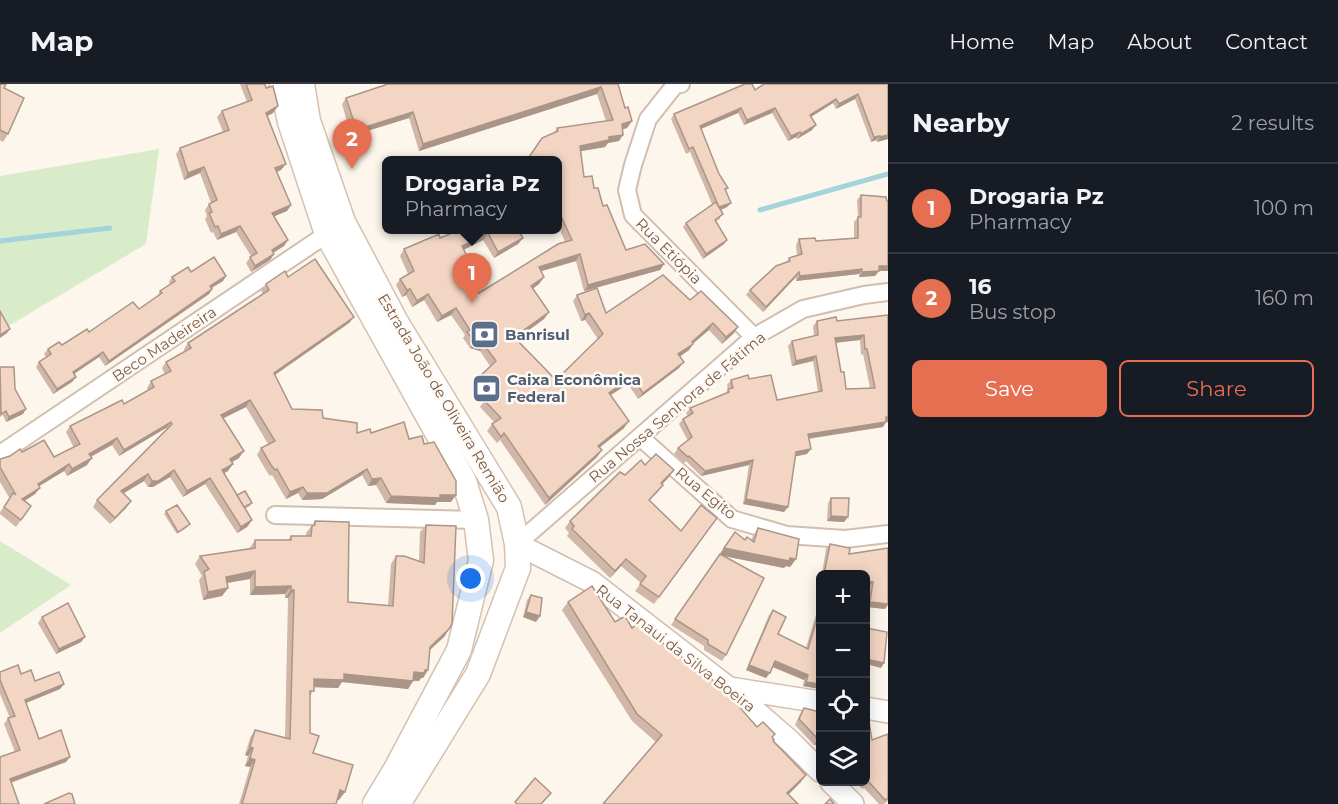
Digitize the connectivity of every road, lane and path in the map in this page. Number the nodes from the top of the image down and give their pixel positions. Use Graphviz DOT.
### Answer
graph roads {
  1 [pos="282,84"];
  2 [pos="302,84"];
  3 [pos="678,85"];
  4 [pos="327,234"];
  5 [pos="888,292"];
  6 [pos="754,337"];
  7 [pos="640,437"];
  8 [pos="0,454"];
  9 [pos="509,507"];
  10 [pos="275,515"];
  11 [pos="476,520"];
  12 [pos="888,534"];
  13 [pos="518,544"];
  14 [pos="481,560"];
  15 [pos="518,568"];
  16 [pos="729,688"];
  17 [pos="816,701"];
  18 [pos="870,709"];
  19 [pos="888,712"];
  20 [pos="816,767"];
  21 [pos="835,786"];
  22 [pos="375,804"];
  23 [pos="398,804"];
  24 [pos="853,804"];
  1 -- 4 [label="main road, Estrada João de Oliveira Remião"];
  2 -- 9 [label="main road, Estrada João de Oliveira Remião"];
  3 -- 6 [label="street, Rua Etiópia"];
  4 -- 8 [label="street, Beco Madeireira"];
  4 -- 11 [label="main road, Estrada João de Oliveira Remião"];
  5 -- 6 [label="street, Rua Nossa Senhora de Fátima"];
  6 -- 7 [label="street, Rua Nossa Senhora de Fátima"];
  7 -- 12 [label="street, Rua Egito"];
  7 -- 13 [label="street, Rua Nossa Senhora de Fátima"];
  9 -- 11 [label="main road"];
  9 -- 13 [label="main road, Estrada João de Oliveira Remião"];
  10 -- 11 [label="street"];
  11 -- 14 [label="main road, Estrada João de Oliveira Remião"];
  13 -- 15 [label="main road, Estrada João de Oliveira Remião"];
  13 -- 16 [label="street, Rua Tanaui da Silva Boeira"];
  14 -- 15 [label="main road"];
  14 -- 22 [label="main road, Estrada João de Oliveira Remião"];
  15 -- 23 [label="main road, Estrada João de Oliveira Remião"];
  16 -- 17 [label="street"];
  16 -- 20 [label="street, Rua Tanaui da Silva Boeira"];
  18 -- 19 [label="street"];
  21 -- 24 [label="street"];
}
